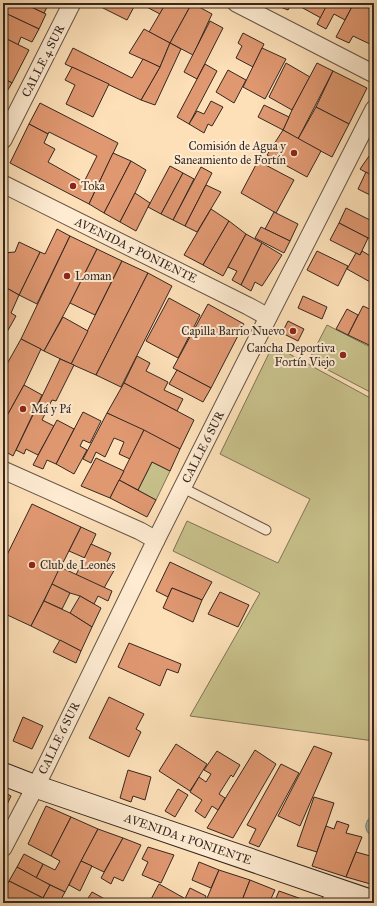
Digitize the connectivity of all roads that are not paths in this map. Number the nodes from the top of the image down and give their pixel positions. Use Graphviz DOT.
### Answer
graph roads {
  1 [pos="72,3"];
  2 [pos="236,3"];
  3 [pos="374,74"];
  4 [pos="374,109"];
  5 [pos="3,140"];
  6 [pos="3,184"];
  7 [pos="268,317"];
  8 [pos="3,470"];
  9 [pos="183,488"];
  10 [pos="266,530"];
  11 [pos="156,540"];
  12 [pos="3,774"];
  13 [pos="34,786"];
  14 [pos="3,848"];
  15 [pos="334,897"];
  16 [pos="374,902"];
  1 -- 5 [label="street, CALLE 4 SUR"];
  2 -- 3 [label="street"];
  4 -- 7 [label="street, CALLE 6 SUR"];
  6 -- 7 [label="street, AVENIDA 5 PONIENTE"];
  7 -- 9 [label="street, CALLE 6 SUR"];
  8 -- 11 [label="street"];
  9 -- 10 [label="lane"];
  9 -- 11 [label="street, CALLE 6 SUR"];
  11 -- 13 [label="street, CALLE 6 SUR"];
  12 -- 13 [label="street, AVENIDA 1 PONIENTE"];
  13 -- 14 [label="street, CALLE 6 SUR"];
  13 -- 15 [label="street, AVENIDA 1 PONIENTE"];
  15 -- 16 [label="street, AVENIDA 1 PONIENTE"];
}
